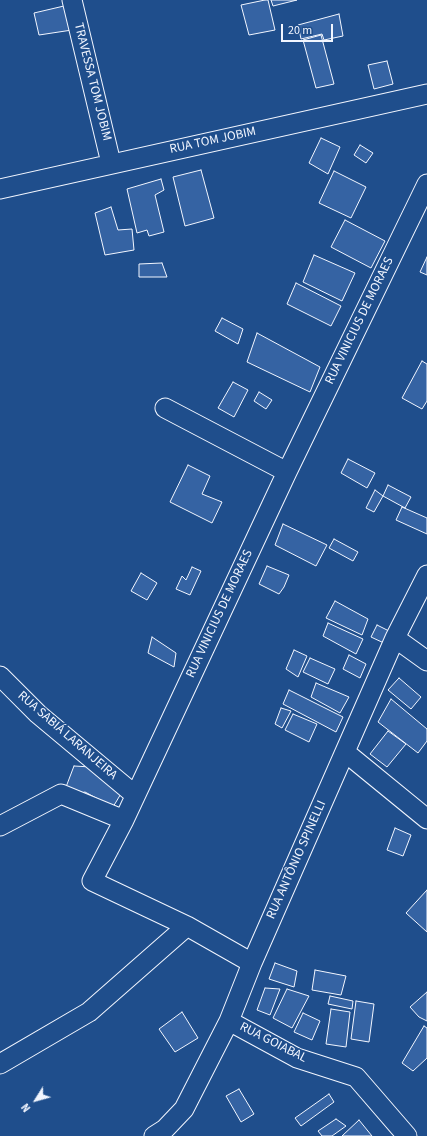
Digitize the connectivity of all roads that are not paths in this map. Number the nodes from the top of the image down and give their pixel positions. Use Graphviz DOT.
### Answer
graph roads {
  1 [pos="72,0"];
  2 [pos="427,94"];
  3 [pos="111,163"];
  4 [pos="427,184"];
  5 [pos="0,189"];
  6 [pos="165,408"];
  7 [pos="287,472"];
  8 [pos="427,575"];
  9 [pos="395,638"];
  10 [pos="427,661"];
  11 [pos="0,676"];
  12 [pos="345,752"];
  13 [pos="135,795"];
  14 [pos="427,819"];
  15 [pos="124,820"];
  16 [pos="0,826"];
  17 [pos="187,926"];
  18 [pos="252,963"];
  19 [pos="229,1021"];
  20 [pos="0,1064"];
  21 [pos="154,1136"];
  22 [pos="407,1136"];
  1 -- 3 [label="street, TRAVESSA TOM JOBIM"];
  2 -- 3 [label="street, RUA TOM JOBIM"];
  3 -- 5 [label="street, RUA TOM JOBIM"];
  4 -- 7 [label="street, RUA VINICIUS DE MORAES"];
  6 -- 7 [label="street"];
  7 -- 13 [label="street, RUA VINICIUS DE MORAES"];
  8 -- 9 [label="street, RUA ANTÔNIO SPINELLI"];
  9 -- 10 [label="street"];
  9 -- 12 [label="street, RUA ANTÔNIO SPINELLI"];
  11 -- 13 [label="street, RUA SABIÁ LARANJEIRA"];
  12 -- 14 [label="street"];
  12 -- 18 [label="street, RUA ANTÔNIO SPINELLI"];
  13 -- 15 [label="street, RUA VINICIUS DE MORAES"];
  15 -- 16 [label="street"];
  15 -- 17 [label="street, RUA VINICIUS DE MORAES"];
  17 -- 18 [label="street, RUA VINICIUS DE MORAES"];
  17 -- 20 [label="street"];
  18 -- 19 [label="street, RUA ANTÔNIO SPINELLI"];
  19 -- 21 [label="street, RUA ANTÔNIO SPINELLI"];
  19 -- 22 [label="street, RUA GOIABAL"];
}
